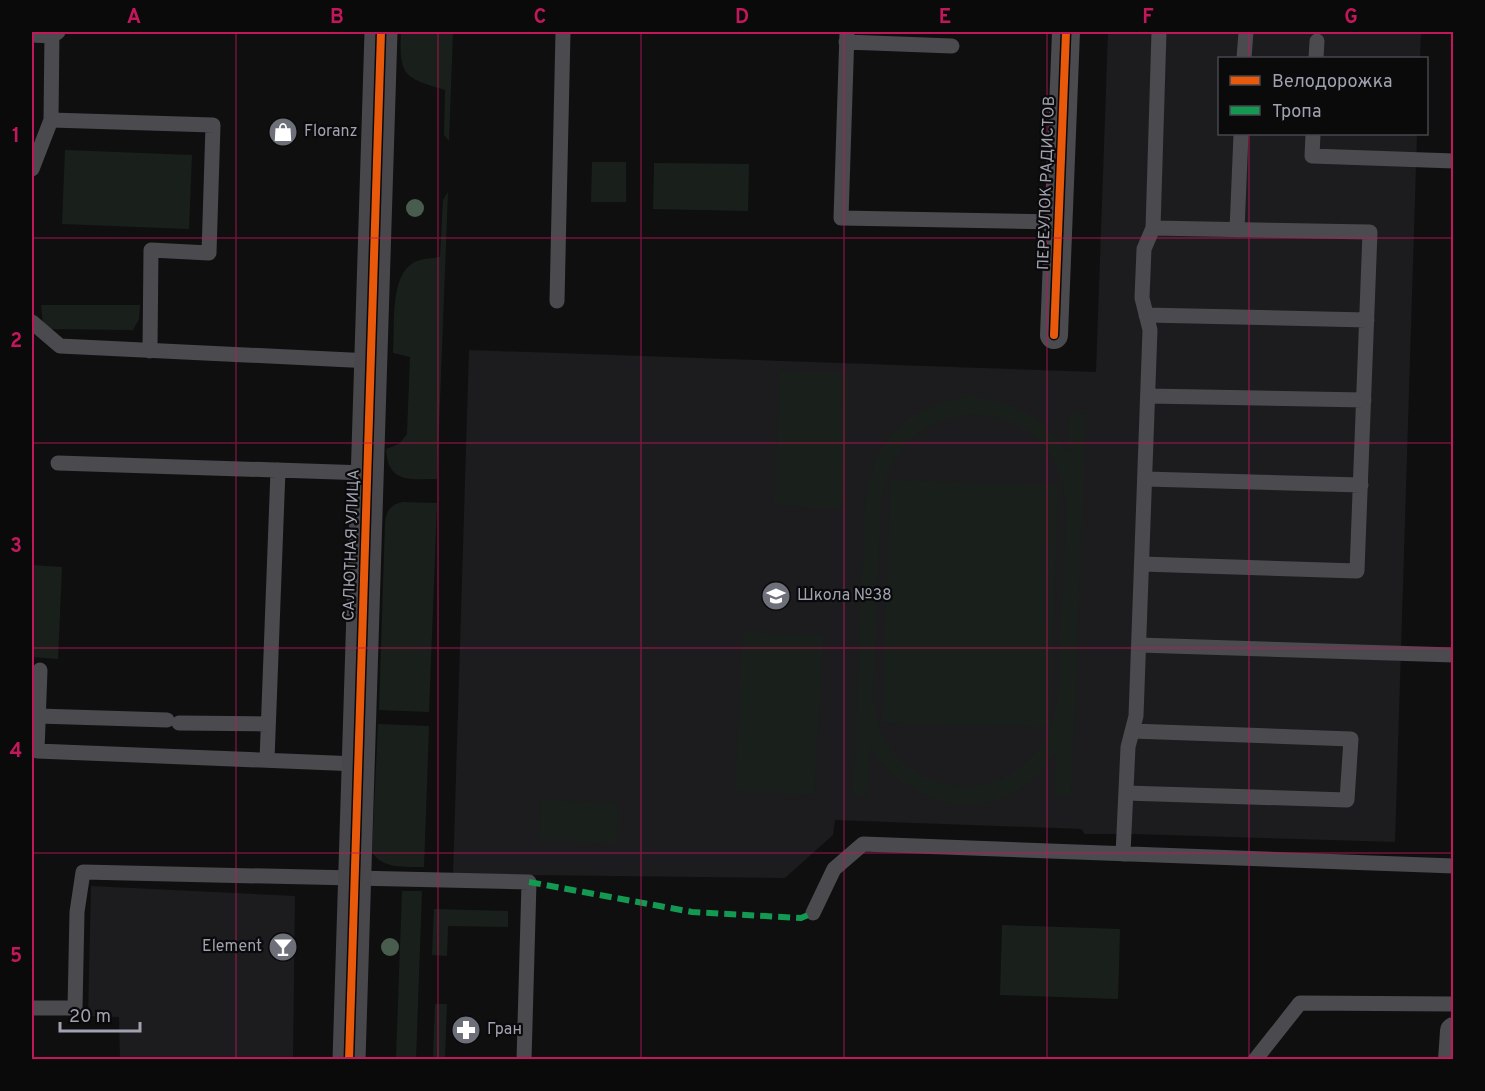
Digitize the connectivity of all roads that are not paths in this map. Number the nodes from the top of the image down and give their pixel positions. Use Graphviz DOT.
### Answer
graph roads {
  1 [pos="381,32"];
  2 [pos="563,32"];
  3 [pos="1066,32"];
  4 [pos="1159,32"];
  5 [pos="1246,32"];
  6 [pos="54,33"];
  7 [pos="32,35"];
  8 [pos="847,37"];
  9 [pos="1317,41"];
  10 [pos="952,46"];
  11 [pos="1244,57"];
  12 [pos="1316,57"];
  13 [pos="51,120"];
  14 [pos="1241,135"];
  15 [pos="1313,135"];
  16 [pos="1454,161"];
  17 [pos="32,169"];
  18 [pos="1059,222"];
  19 [pos="1153,228"];
  20 [pos="1237,230"];
  21 [pos="557,301"];
  22 [pos="1146,315"];
  23 [pos="1367,320"];
  24 [pos="32,322"];
  25 [pos="1054,335"];
  26 [pos="150,351"];
  27 [pos="371,361"];
  28 [pos="1148,396"];
  29 [pos="1364,400"];
  30 [pos="58,463"];
  31 [pos="278,470"];
  32 [pos="367,473"];
  33 [pos="1145,479"];
  34 [pos="1361,485"];
  35 [pos="1142,564"];
  36 [pos="1139,645"];
  37 [pos="1454,655"];
  38 [pos="40,670"];
  39 [pos="38,716"];
  40 [pos="268,724"];
  41 [pos="1132,731"];
  42 [pos="267,760"];
  43 [pos="358,764"];
  44 [pos="1125,793"];
  45 [pos="1122,854"];
  46 [pos="1454,866"];
  47 [pos="355,879"];
  48 [pos="813,913"];
  49 [pos="1454,1004"];
  50 [pos="32,1008"];
  51 [pos="1454,1030"];
  52 [pos="349,1059"];
  53 [pos="524,1059"];
  54 [pos="1255,1059"];
  55 [pos="1452,1059"];
  1 -- 27 [label="street, САЛЮТНАЯ УЛИЦА"];
  2 -- 21 [label="lane"];
  3 -- 18 [label="street, ПЕРЕУЛОК РАДИСТОВ"];
  4 -- 19 [label="lane"];
  5 -- 11 [label="lane"];
  6 -- 7 [label="lane"];
  6 -- 13 [label="lane"];
  8 -- 10 [label="lane"];
  8 -- 18 [label="lane"];
  9 -- 12 [label="lane"];
  13 -- 17 [label="lane"];
  13 -- 26 [label="lane"];
  14 -- 20 [label="lane"];
  15 -- 16 [label="lane"];
  18 -- 25 [label="street, ПЕРЕУЛОК РАДИСТОВ"];
  19 -- 20 [label="lane"];
  19 -- 22 [label="lane"];
  20 -- 23 [label="lane"];
  22 -- 23 [label="lane"];
  22 -- 28 [label="lane"];
  23 -- 29 [label="lane"];
  24 -- 26 [label="lane"];
  26 -- 27 [label="lane"];
  27 -- 32 [label="street, САЛЮТНАЯ УЛИЦА"];
  28 -- 29 [label="lane"];
  28 -- 33 [label="lane"];
  29 -- 34 [label="lane"];
  30 -- 31 [label="lane"];
  31 -- 32 [label="lane"];
  31 -- 40 [label="lane"];
  32 -- 43 [label="street, САЛЮТНАЯ УЛИЦА"];
  33 -- 34 [label="lane"];
  33 -- 35 [label="lane"];
  34 -- 35 [label="lane"];
  35 -- 36 [label="lane"];
  36 -- 37 [label="lane"];
  36 -- 41 [label="lane"];
  38 -- 39 [label="lane"];
  39 -- 40 [label="lane"];
  39 -- 42 [label="lane"];
  40 -- 42 [label="lane"];
  41 -- 44 [label="lane"];
  41 -- 44 [label="lane"];
  42 -- 43 [label="lane"];
  43 -- 47 [label="street, САЛЮТНАЯ УЛИЦА"];
  44 -- 45 [label="lane"];
  45 -- 46 [label="lane"];
  45 -- 48 [label="lane"];
  47 -- 50 [label="lane"];
  47 -- 52 [label="street, САЛЮТНАЯ УЛИЦА"];
  47 -- 53 [label="lane"];
  49 -- 54 [label="lane"];
  51 -- 55 [label="street"];
}
